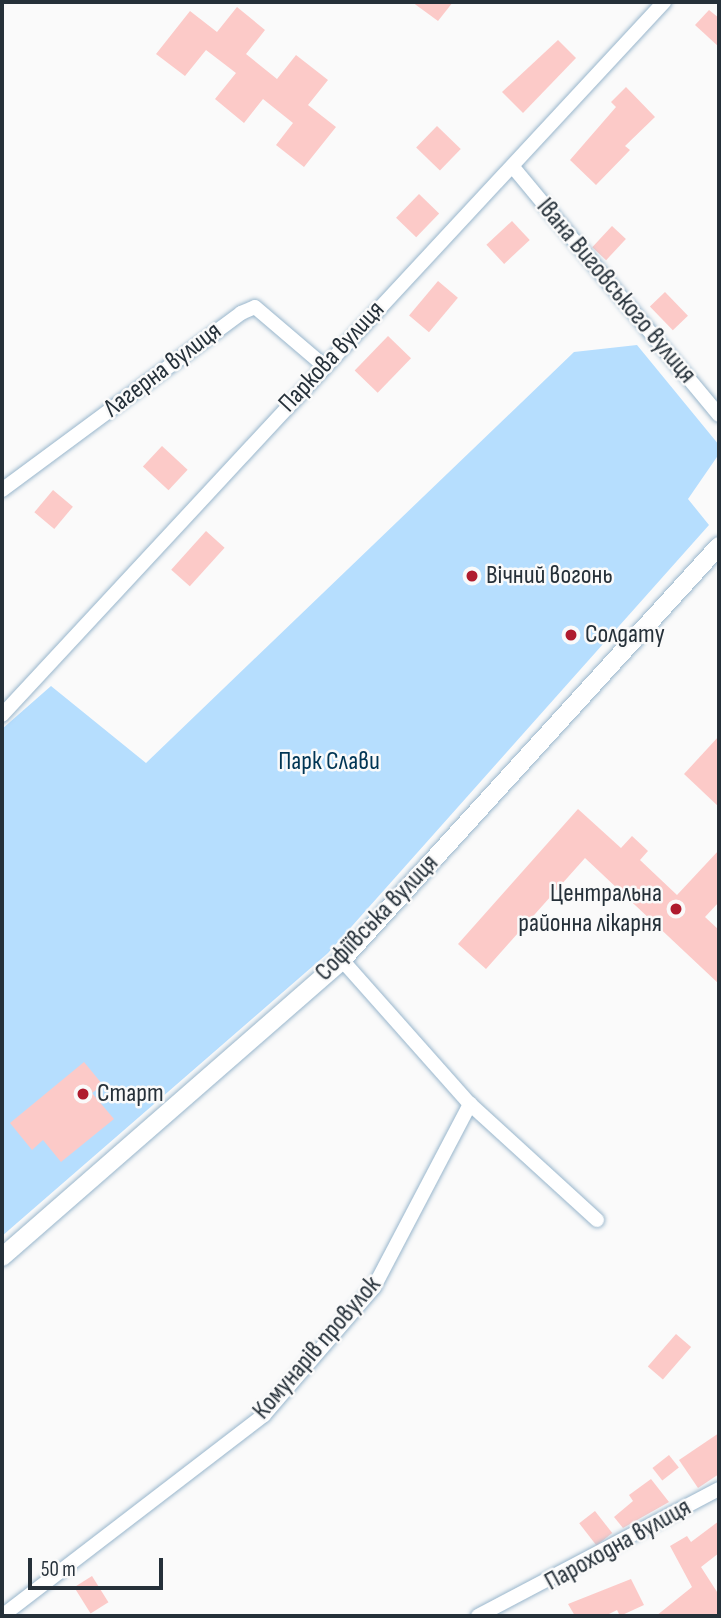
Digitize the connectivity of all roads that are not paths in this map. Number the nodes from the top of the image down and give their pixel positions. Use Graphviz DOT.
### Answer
graph roads {
  1 [pos="664,2"];
  2 [pos="513,167"];
  3 [pos="323,365"];
  4 [pos="719,415"];
  5 [pos="2,490"];
  6 [pos="719,547"];
  7 [pos="2,715"];
  8 [pos="342,960"];
  9 [pos="470,1104"];
  10 [pos="597,1220"];
  11 [pos="2,1257"];
  12 [pos="719,1489"];
  13 [pos="2,1616"];
  14 [pos="478,1616"];
  1 -- 2 [label="street, Паркова вулиця"];
  2 -- 3 [label="street, Паркова вулиця"];
  2 -- 4 [label="street, Івана Виговського вулиця"];
  3 -- 5 [label="street, Лагерна вулиця"];
  3 -- 7 [label="street, Паркова вулиця"];
  6 -- 8 [label="street, Софіївська вулиця"];
  8 -- 9 [label="street"];
  8 -- 11 [label="street, Софіївська вулиця"];
  9 -- 10 [label="street"];
  9 -- 13 [label="street, Комунарів провулок"];
  12 -- 14 [label="street, Пароходна вулиця"];
}
